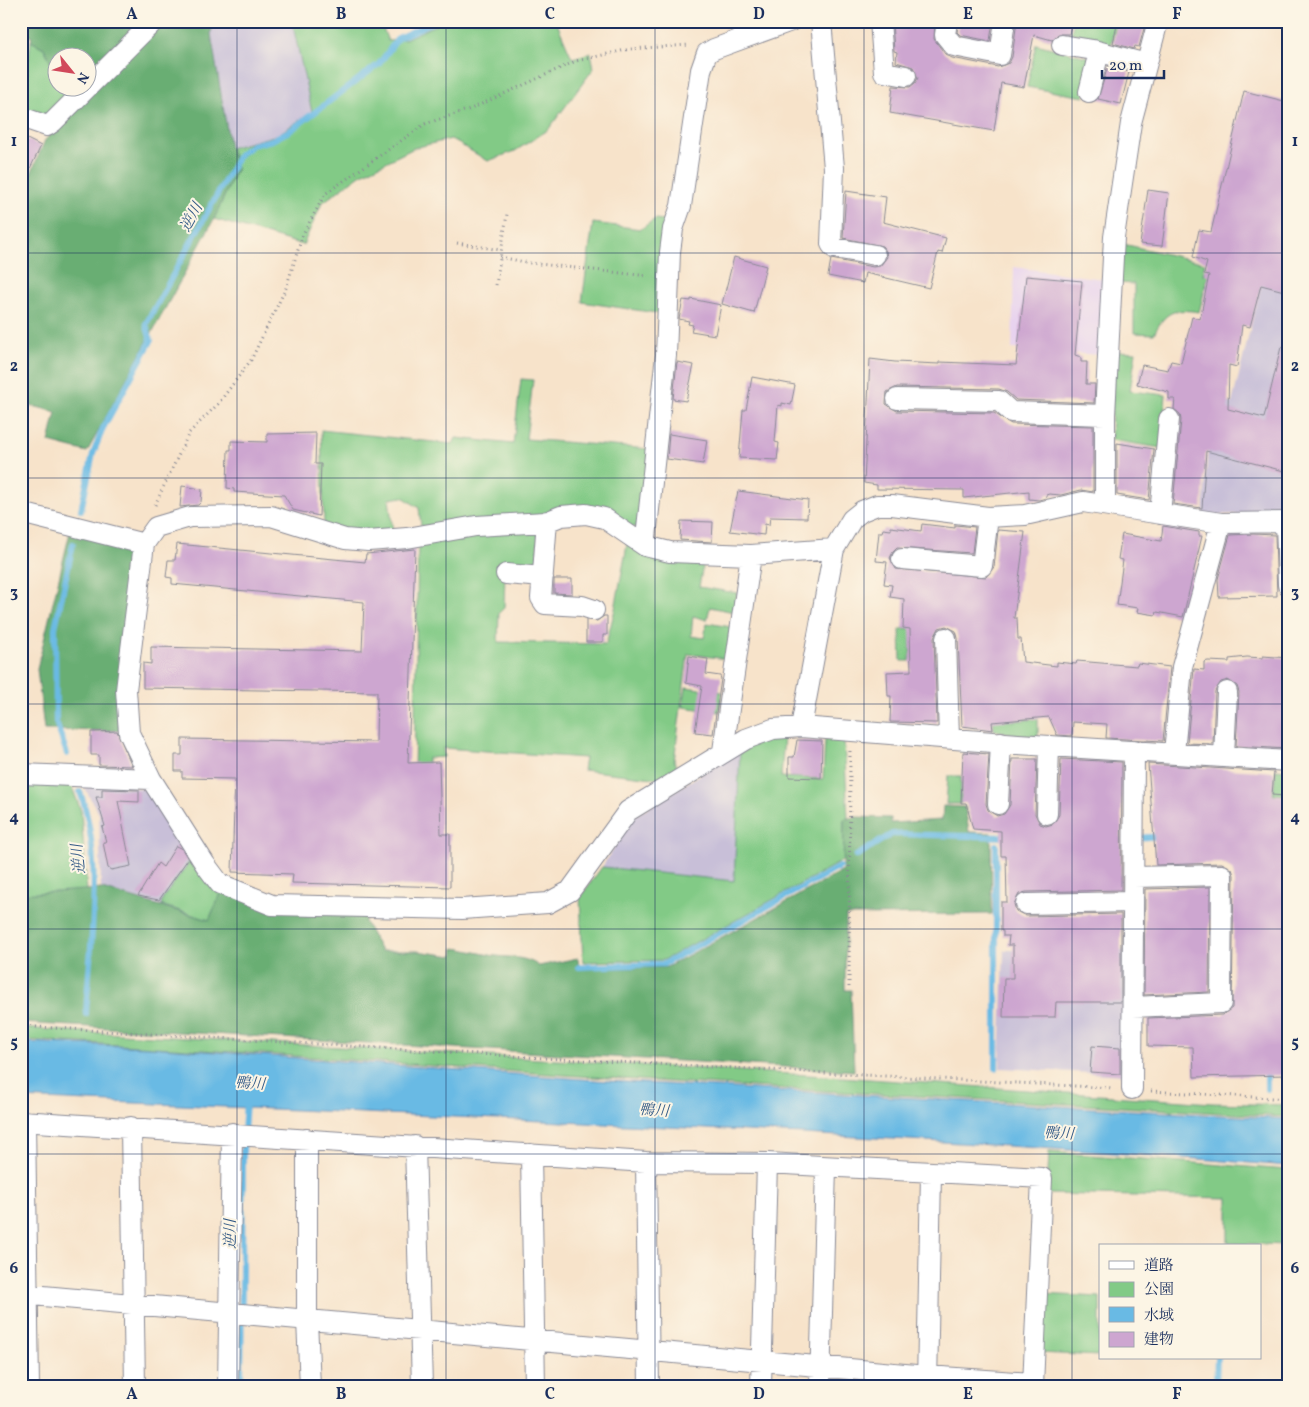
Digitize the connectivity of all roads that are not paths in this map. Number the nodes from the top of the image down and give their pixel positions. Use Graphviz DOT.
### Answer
graph roads {
  1 [pos="154,21"];
  2 [pos="791,21"];
  3 [pos="821,21"];
  4 [pos="880,21"];
  5 [pos="948,21"];
  6 [pos="1005,21"];
  7 [pos="1158,21"];
  8 [pos="1062,45"];
  9 [pos="1099,52"];
  10 [pos="1146,64"];
  11 [pos="906,76"];
  12 [pos="1089,92"];
  13 [pos="21,117"];
  14 [pos="875,255"];
  15 [pos="897,399"];
  16 [pos="1106,414"];
  17 [pos="1170,419"];
  18 [pos="1105,505"];
  19 [pos="21,513"];
  20 [pos="1160,514"];
  21 [pos="988,517"];
  22 [pos="547,521"];
  23 [pos="1287,522"];
  24 [pos="1221,523"];
  25 [pos="147,540"];
  26 [pos="645,546"];
  27 [pos="834,549"];
  28 [pos="750,555"];
  29 [pos="902,559"];
  30 [pos="506,574"];
  31 [pos="542,577"];
  32 [pos="1288,585"];
  33 [pos="594,610"];
  34 [pos="946,638"];
  35 [pos="1227,692"];
  36 [pos="801,726"];
  37 [pos="949,738"];
  38 [pos="1002,742"];
  39 [pos="1049,746"];
  40 [pos="1134,750"];
  41 [pos="723,751"];
  42 [pos="1174,753"];
  43 [pos="1224,756"];
  44 [pos="1288,761"];
  45 [pos="21,774"];
  46 [pos="150,779"];
  47 [pos="998,804"];
  48 [pos="1047,814"];
  49 [pos="1134,877"];
  50 [pos="1133,902"];
  51 [pos="1026,904"];
  52 [pos="1132,1006"];
  53 [pos="1132,1089"];
  54 [pos="23,1121"];
  55 [pos="131,1127"];
  56 [pos="241,1134"];
  57 [pos="307,1139"];
  58 [pos="415,1146"];
  59 [pos="531,1154"];
  60 [pos="646,1162"];
  61 [pos="767,1163"];
  62 [pos="826,1167"];
  63 [pos="931,1173"];
  64 [pos="24,1294"];
  65 [pos="135,1305"];
  66 [pos="238,1315"];
  67 [pos="307,1321"];
  68 [pos="421,1331"];
  69 [pos="535,1342"];
  70 [pos="649,1352"];
  71 [pos="761,1362"];
  72 [pos="820,1376"];
  73 [pos="927,1381"];
  74 [pos="1033,1384"];
  75 [pos="29,1386"];
  76 [pos="135,1386"];
  77 [pos="228,1386"];
  78 [pos="310,1386"];
  79 [pos="422,1386"];
  80 [pos="535,1386"];
  81 [pos="649,1386"];
  82 [pos="761,1386"];
  1 -- 13 [label="street"];
  2 -- 26 [label="street"];
  3 -- 14 [label="street"];
  4 -- 11 [label="street"];
  5 -- 6 [label="street"];
  7 -- 10 [label="street"];
  8 -- 9 [label="street"];
  9 -- 10 [label="street"];
  9 -- 12 [label="street"];
  10 -- 16 [label="street"];
  15 -- 16 [label="street"];
  16 -- 18 [label="street"];
  17 -- 20 [label="street"];
  18 -- 20 [label="street"];
  18 -- 21 [label="street"];
  19 -- 25 [label="street"];
  20 -- 24 [label="street"];
  21 -- 27 [label="street"];
  21 -- 29 [label="street"];
  22 -- 25 [label="street"];
  22 -- 26 [label="street"];
  22 -- 31 [label="street"];
  23 -- 24 [label="street"];
  23 -- 32 [label="street"];
  24 -- 42 [label="street"];
  25 -- 46 [label="street"];
  26 -- 28 [label="street"];
  27 -- 28 [label="street"];
  27 -- 36 [label="street"];
  28 -- 41 [label="street"];
  30 -- 31 [label="street"];
  31 -- 33 [label="street"];
  34 -- 37 [label="street"];
  35 -- 43 [label="street"];
  36 -- 37 [label="street"];
  36 -- 41 [label="street"];
  37 -- 38 [label="street"];
  38 -- 39 [label="street"];
  38 -- 47 [label="street"];
  39 -- 40 [label="street"];
  39 -- 48 [label="street"];
  40 -- 42 [label="street"];
  40 -- 49 [label="street"];
  41 -- 46 [label="street"];
  42 -- 43 [label="street"];
  43 -- 44 [label="street"];
  45 -- 46 [label="street"];
  49 -- 50 [label="street"];
  49 -- 52 [label="street"];
  50 -- 51 [label="street"];
  50 -- 52 [label="street"];
  52 -- 53 [label="street"];
  54 -- 55 [label="street"];
  54 -- 64 [label="street"];
  55 -- 56 [label="street"];
  55 -- 65 [label="street"];
  56 -- 57 [label="street"];
  56 -- 66 [label="street"];
  57 -- 58 [label="street"];
  57 -- 67 [label="street"];
  58 -- 59 [label="street"];
  58 -- 68 [label="street"];
  59 -- 60 [label="street"];
  59 -- 69 [label="street"];
  60 -- 61 [label="street"];
  60 -- 70 [label="street"];
  61 -- 62 [label="street"];
  61 -- 71 [label="street"];
  62 -- 63 [label="street"];
  62 -- 72 [label="street"];
  63 -- 73 [label="street"];
  63 -- 74 [label="street"];
  64 -- 65 [label="street"];
  64 -- 75 [label="street"];
  65 -- 66 [label="street"];
  65 -- 76 [label="street"];
  66 -- 67 [label="street"];
  66 -- 77 [label="street"];
  67 -- 68 [label="street"];
  67 -- 78 [label="street"];
  68 -- 69 [label="street"];
  68 -- 79 [label="street"];
  69 -- 70 [label="street"];
  69 -- 80 [label="street"];
  70 -- 71 [label="street"];
  70 -- 81 [label="street"];
  71 -- 72 [label="street"];
  71 -- 82 [label="street"];
  72 -- 73 [label="street"];
  73 -- 74 [label="street"];
}
